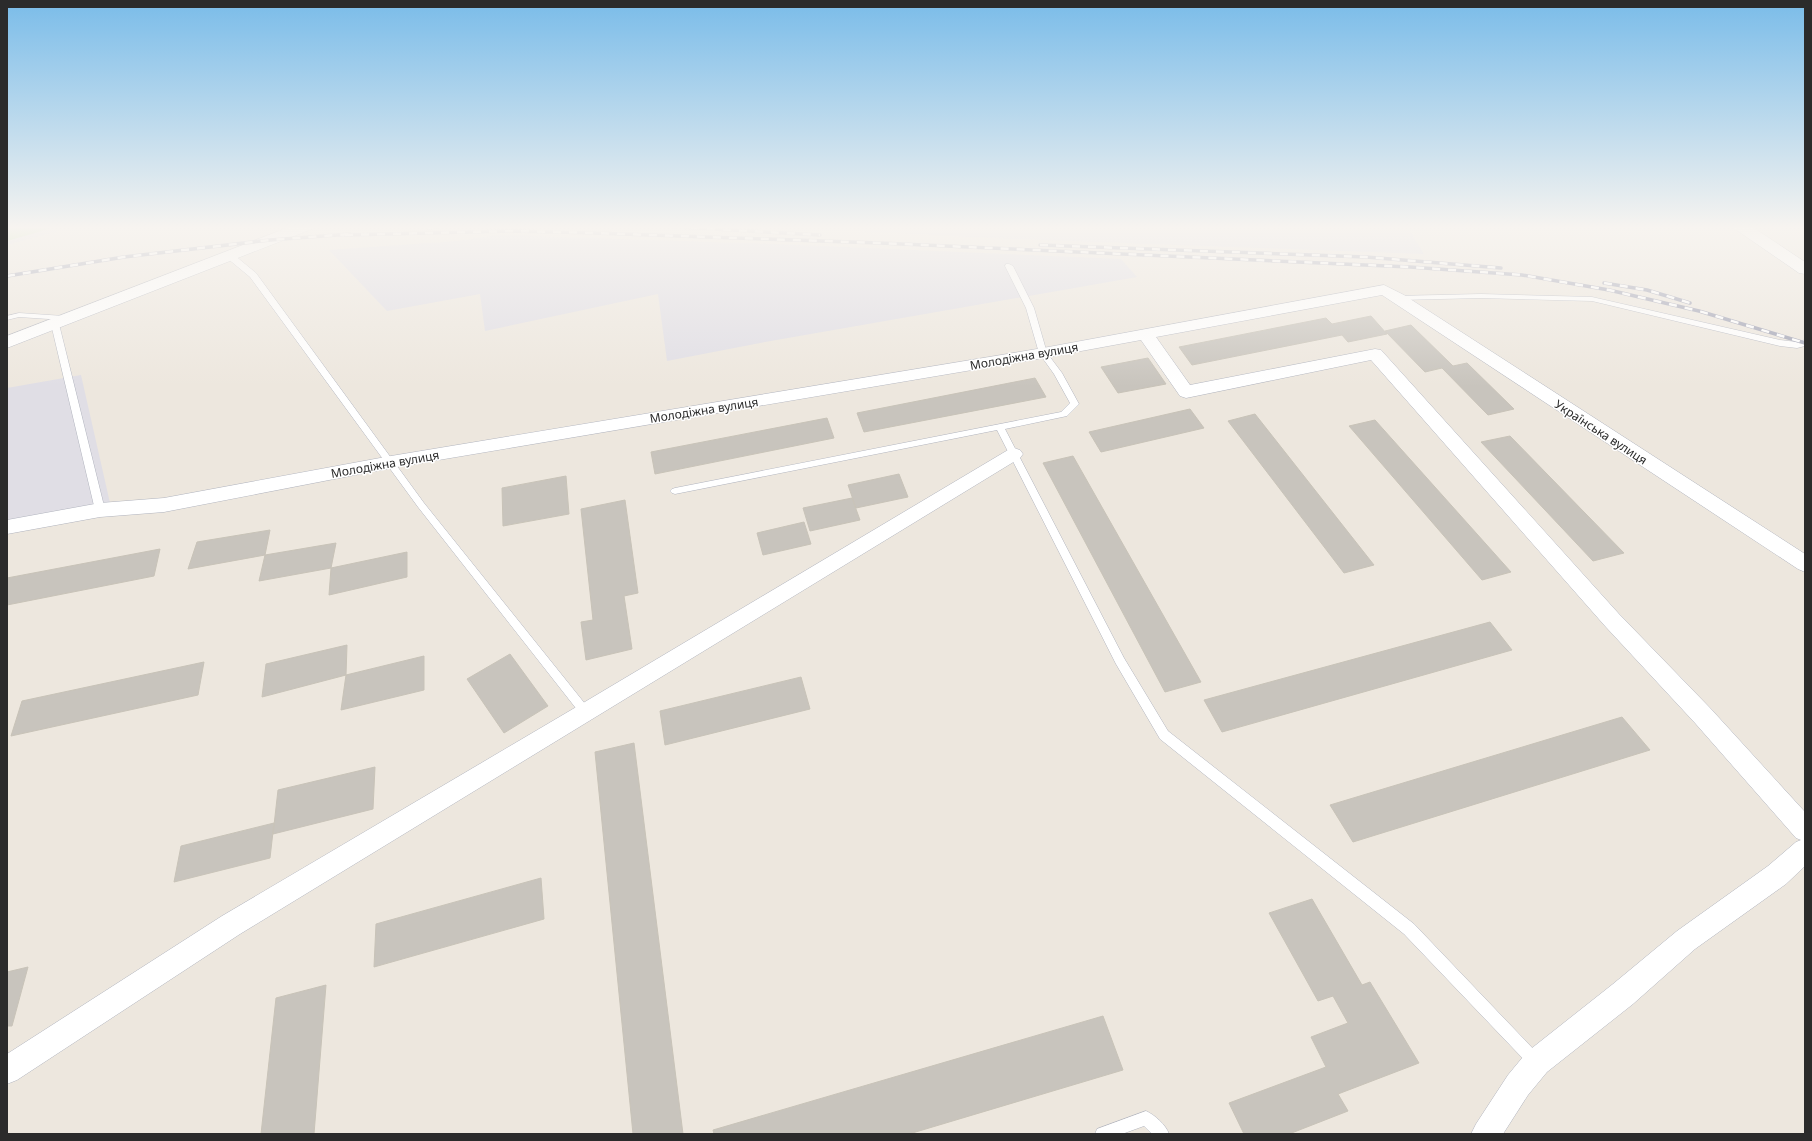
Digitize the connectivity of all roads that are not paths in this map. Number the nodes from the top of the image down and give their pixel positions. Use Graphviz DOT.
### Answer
graph roads {
  1 [pos="170,279"];
  2 [pos="257,279"];
  3 [pos="1016,279"];
  4 [pos="1399,298"];
  5 [pos="7,318"];
  6 [pos="61,321"];
  7 [pos="1146,334"];
  8 [pos="7,342"];
  9 [pos="1805,343"];
  10 [pos="1043,353"];
  11 [pos="1000,428"];
  12 [pos="1014,454"];
  13 [pos="391,462"];
  14 [pos="675,491"];
  15 [pos="100,510"];
  16 [pos="7,527"];
  17 [pos="1805,564"];
  18 [pos="586,714"];
  19 [pos="1805,830"];
  20 [pos="1805,850"];
  21 [pos="1537,1062"];
  22 [pos="7,1070"];
  23 [pos="1102,1134"];
  24 [pos="1162,1134"];
  25 [pos="1486,1134"];
  1 -- 6 [label="street"];
  2 -- 13 [label="lane"];
  3 -- 10 [label="lane"];
  4 -- 7 [label="street, Молодіжна вулиця"];
  4 -- 9 [label="lane"];
  4 -- 17 [label="street, Українська вулиця"];
  5 -- 6 [label="lane"];
  6 -- 8 [label="street"];
  6 -- 15 [label="lane"];
  7 -- 10 [label="street, Молодіжна вулиця"];
  7 -- 19 [label="street"];
  10 -- 11 [label="lane"];
  10 -- 13 [label="street, Молодіжна вулиця"];
  11 -- 12 [label="lane"];
  11 -- 14 [label="lane"];
  12 -- 18 [label="street"];
  12 -- 21 [label="lane"];
  13 -- 15 [label="street, Молодіжна вулиця"];
  13 -- 18 [label="lane"];
  15 -- 16 [label="street, Молодіжна вулиця"];
  18 -- 22 [label="street"];
  20 -- 21 [label="street"];
  21 -- 25 [label="street"];
  23 -- 24 [label="lane"];
}
